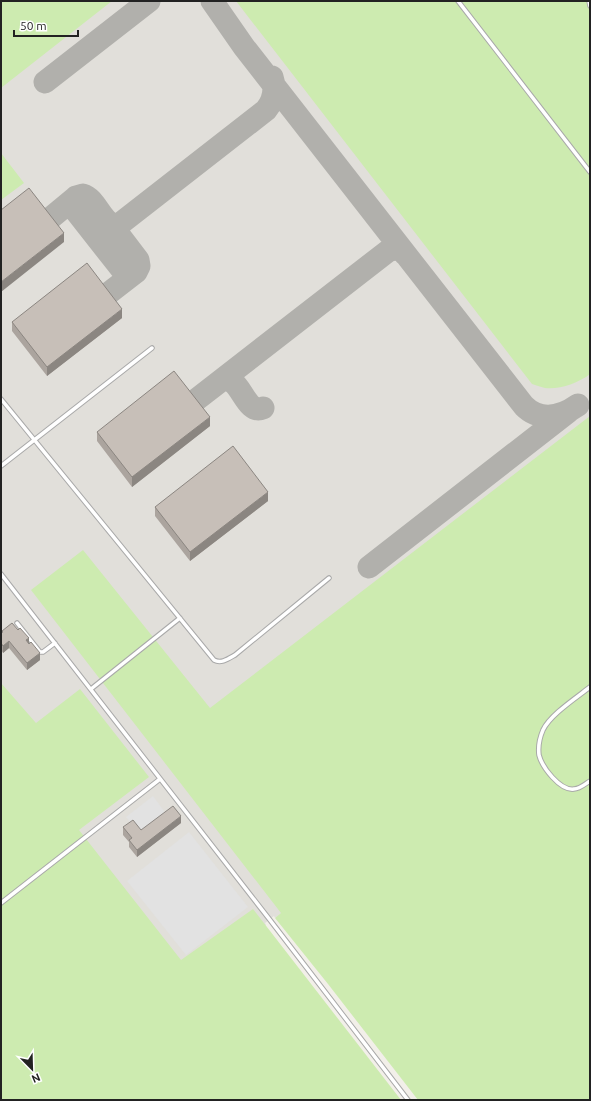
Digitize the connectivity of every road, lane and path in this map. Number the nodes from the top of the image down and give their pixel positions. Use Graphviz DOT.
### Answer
graph roads {
  1 [pos="458,1"];
  2 [pos="589,1"];
  3 [pos="590,6"];
  4 [pos="590,172"];
  5 [pos="152,348"];
  6 [pos="1,399"];
  7 [pos="34,440"];
  8 [pos="1,466"];
  9 [pos="1,574"];
  10 [pos="329,578"];
  11 [pos="180,618"];
  12 [pos="17,623"];
  13 [pos="55,643"];
  14 [pos="590,687"];
  15 [pos="91,689"];
  16 [pos="160,779"];
  17 [pos="590,781"];
  18 [pos="1,903"];
  19 [pos="408,1100"];
  1 -- 4 [label="lane"];
  2 -- 3 [label="lane"];
  5 -- 7 [label="lane"];
  6 -- 7 [label="lane"];
  7 -- 8 [label="lane"];
  7 -- 11 [label="lane"];
  9 -- 13 [label="lane"];
  10 -- 11 [label="lane"];
  11 -- 15 [label="lane"];
  12 -- 13 [label="lane"];
  13 -- 15 [label="lane"];
  14 -- 17 [label="lane"];
  15 -- 16 [label="lane"];
  16 -- 18 [label="lane"];
  16 -- 19 [label="lane"];
}
